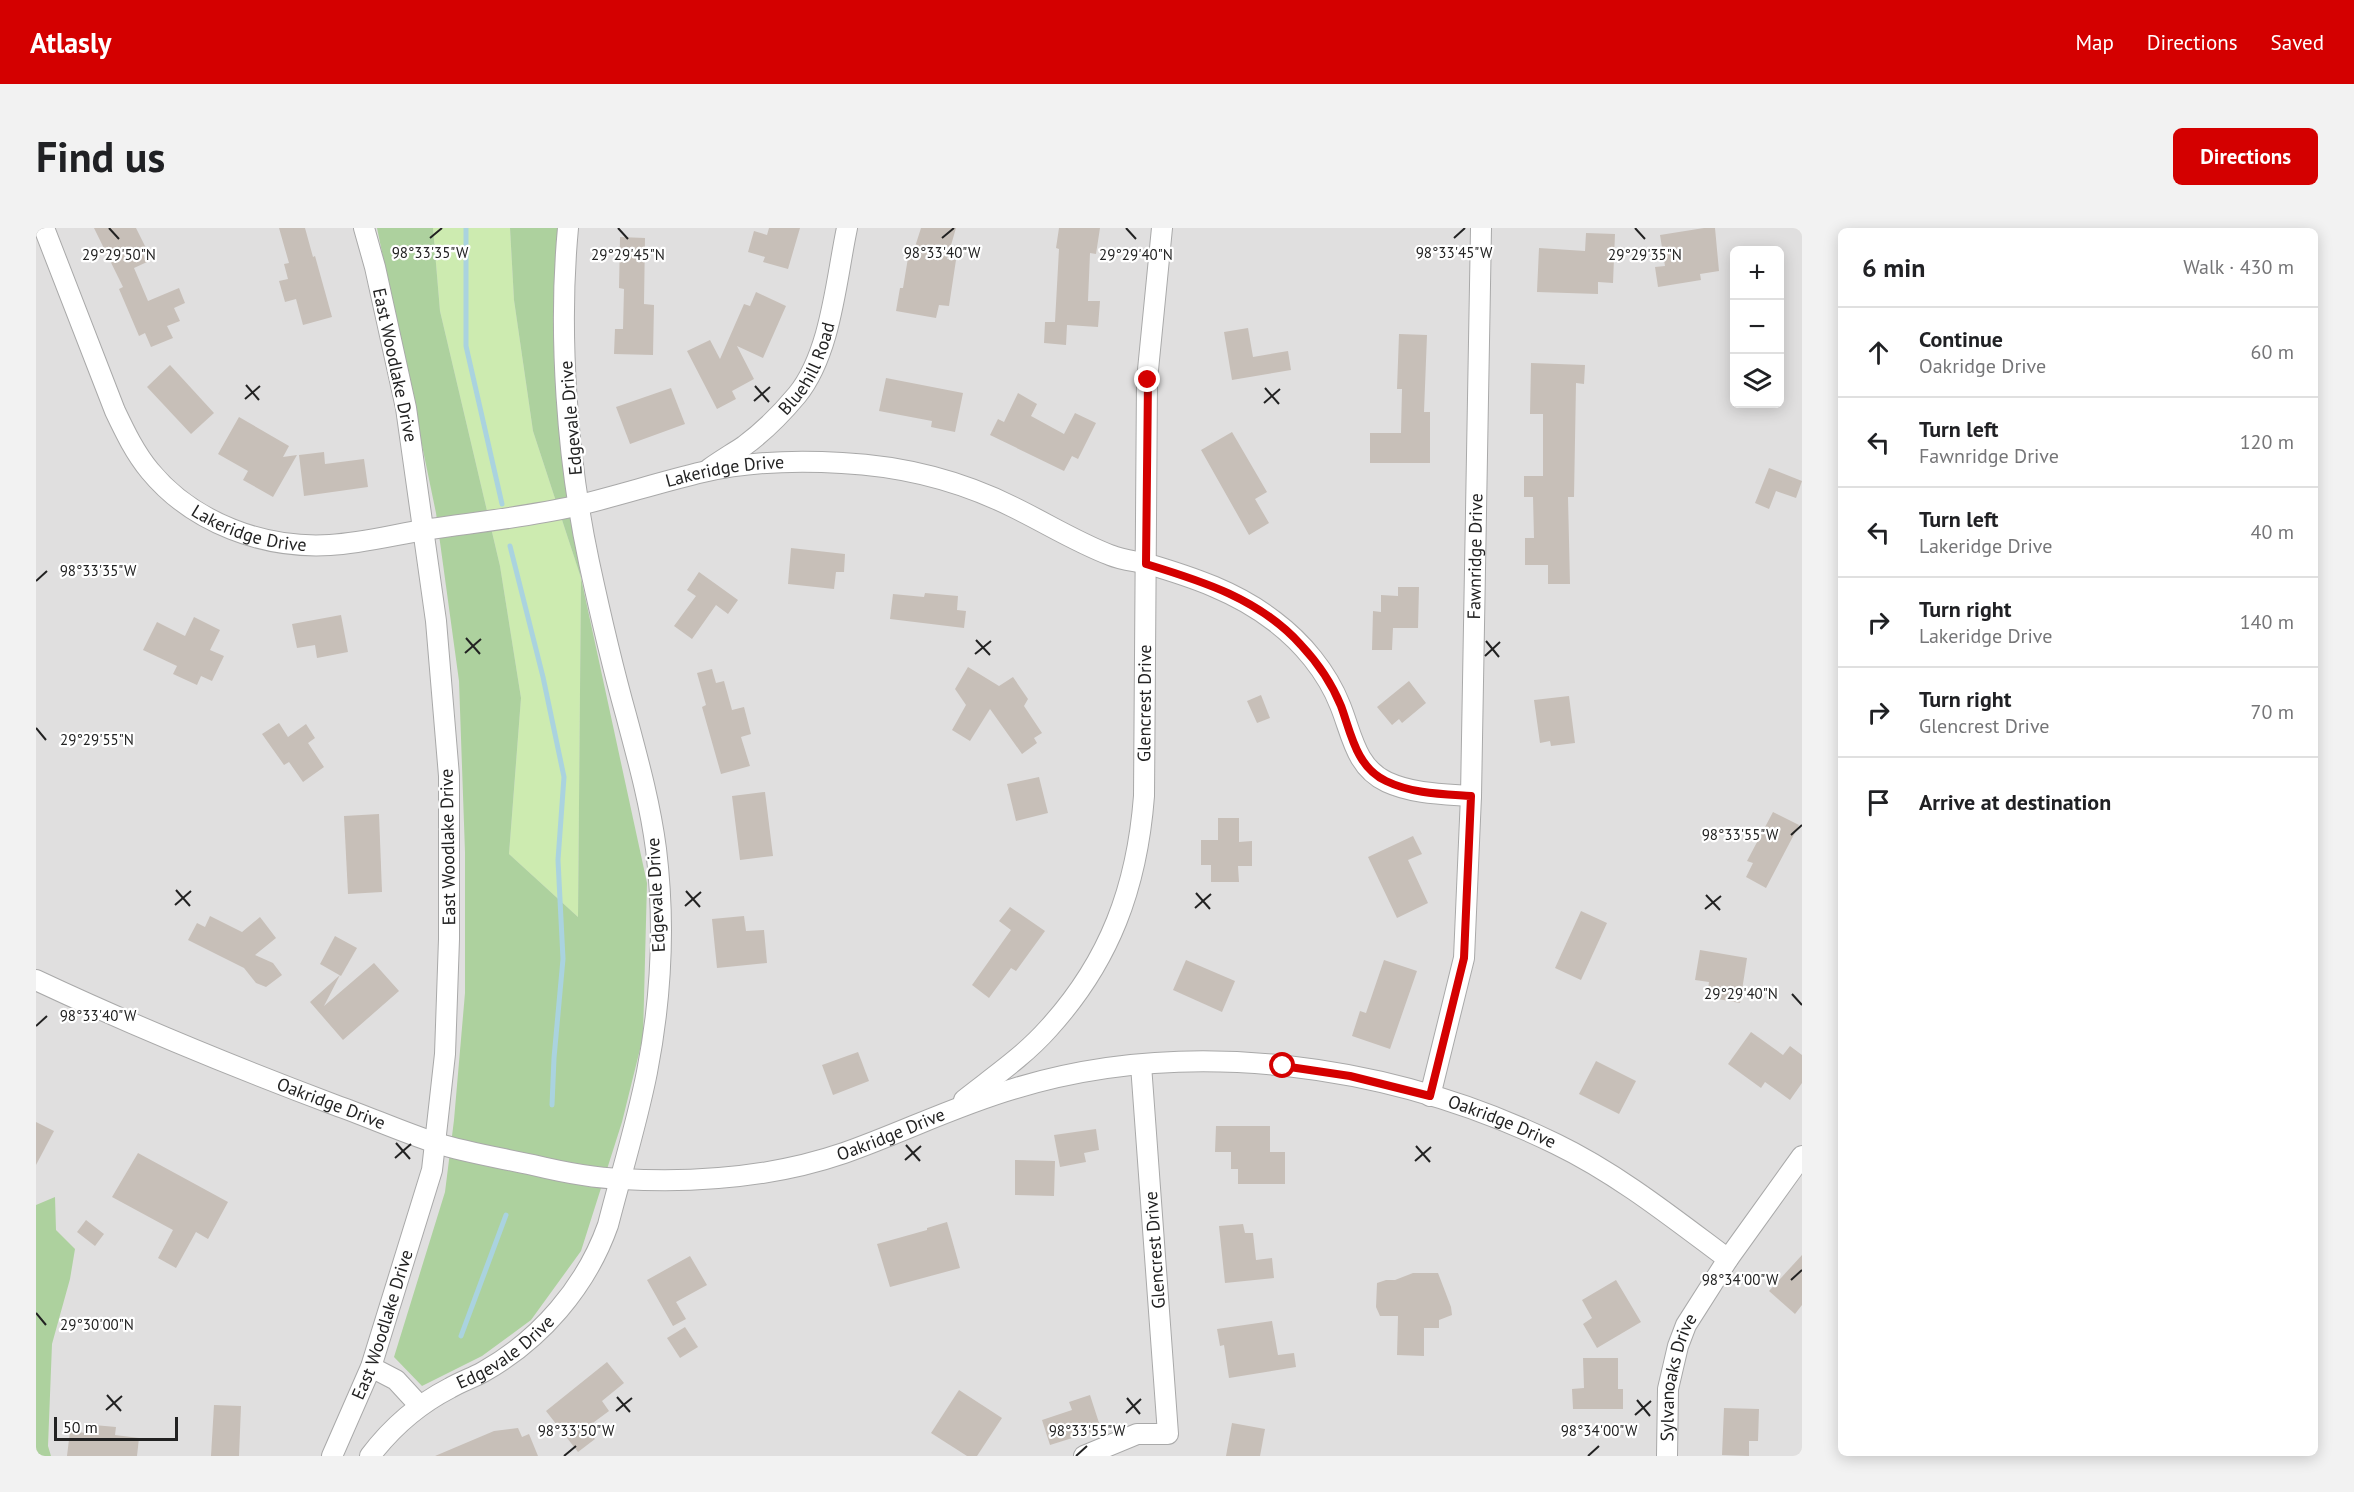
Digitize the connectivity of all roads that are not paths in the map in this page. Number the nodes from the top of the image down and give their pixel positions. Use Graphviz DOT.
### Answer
graph roads {
  1 [pos="44,228"];
  2 [pos="364,228"];
  3 [pos="568,228"];
  4 [pos="846,228"];
  5 [pos="1162,228"];
  6 [pos="1481,228"];
  7 [pos="706,471"];
  8 [pos="580,505"];
  9 [pos="425,530"];
  10 [pos="1146,564"];
  11 [pos="1471,796"];
  12 [pos="36,980"];
  13 [pos="1141,1065"];
  14 [pos="1430,1096"];
  15 [pos="951,1110"];
  16 [pos="436,1143"];
  17 [pos="1802,1156"];
  18 [pos="620,1179"];
  19 [pos="1728,1259"];
  20 [pos="371,1366"];
  21 [pos="419,1406"];
  22 [pos="332,1456"];
  23 [pos="370,1456"];
  24 [pos="1084,1456"];
  25 [pos="1666,1456"];
  1 -- 9 [label="street, Lakeridge Drive"];
  2 -- 9 [label="street, East Woodlake Drive"];
  3 -- 8 [label="street, Edgevale Drive"];
  4 -- 7 [label="street, Bluehill Road"];
  5 -- 10 [label="street, Glencrest Drive"];
  6 -- 11 [label="street, Fawnridge Drive"];
  7 -- 8 [label="street, Lakeridge Drive"];
  7 -- 10 [label="street, Lakeridge Drive"];
  8 -- 9 [label="street, Lakeridge Drive"];
  8 -- 18 [label="street, Edgevale Drive"];
  9 -- 16 [label="street, East Woodlake Drive"];
  10 -- 11 [label="street, Lakeridge Drive"];
  10 -- 15 [label="street, Glencrest Drive"];
  11 -- 14 [label="street, Fawnridge Drive"];
  12 -- 16 [label="street, Oakridge Drive"];
  13 -- 14 [label="street, Oakridge Drive"];
  13 -- 15 [label="street, Oakridge Drive"];
  13 -- 24 [label="street, Glencrest Drive"];
  14 -- 19 [label="street, Oakridge Drive"];
  15 -- 18 [label="street, Oakridge Drive"];
  16 -- 18 [label="street, Oakridge Drive"];
  16 -- 20 [label="street, East Woodlake Drive"];
  17 -- 19 [label="street, Sylvanoaks Drive"];
  18 -- 21 [label="street, Edgevale Drive"];
  19 -- 25 [label="street, Sylvanoaks Drive"];
  20 -- 21 [label="street"];
  20 -- 22 [label="street, East Woodlake Drive"];
  21 -- 23 [label="street, Edgevale Drive"];
}
